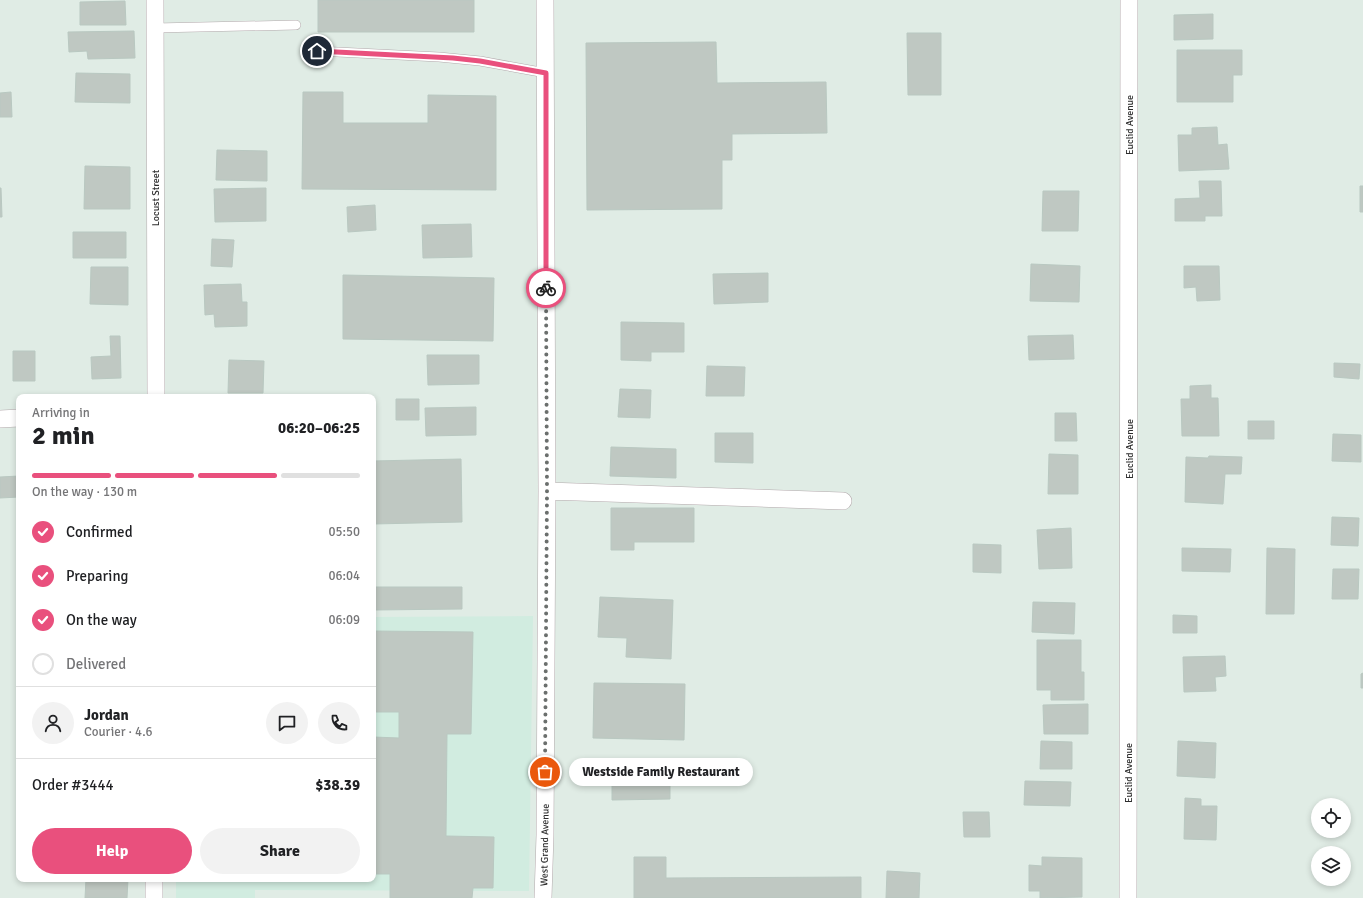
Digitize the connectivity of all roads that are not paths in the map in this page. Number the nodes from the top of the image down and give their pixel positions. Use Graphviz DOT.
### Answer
graph roads {
  1 [pos="155,0"];
  2 [pos="545,0"];
  3 [pos="1129,0"];
  4 [pos="296,25"];
  5 [pos="155,28"];
  6 [pos="317,51"];
  7 [pos="546,73"];
  8 [pos="156,394"];
  9 [pos="16,418"];
  10 [pos="0,419"];
  11 [pos="547,491"];
  12 [pos="843,501"];
  13 [pos="154,882"];
  14 [pos="154,898"];
  15 [pos="543,898"];
  16 [pos="1128,898"];
  1 -- 5 [label="street, Locust Street"];
  2 -- 7 [label="street, West Grand Avenue"];
  3 -- 16 [label="street, Euclid Avenue"];
  4 -- 5 [label="lane"];
  5 -- 8 [label="street, Locust Street"];
  6 -- 7 [label="lane"];
  7 -- 11 [label="street, West Grand Avenue"];
  9 -- 10 [label="street"];
  11 -- 12 [label="street"];
  11 -- 15 [label="street, West Grand Avenue"];
  13 -- 14 [label="street"];
}
